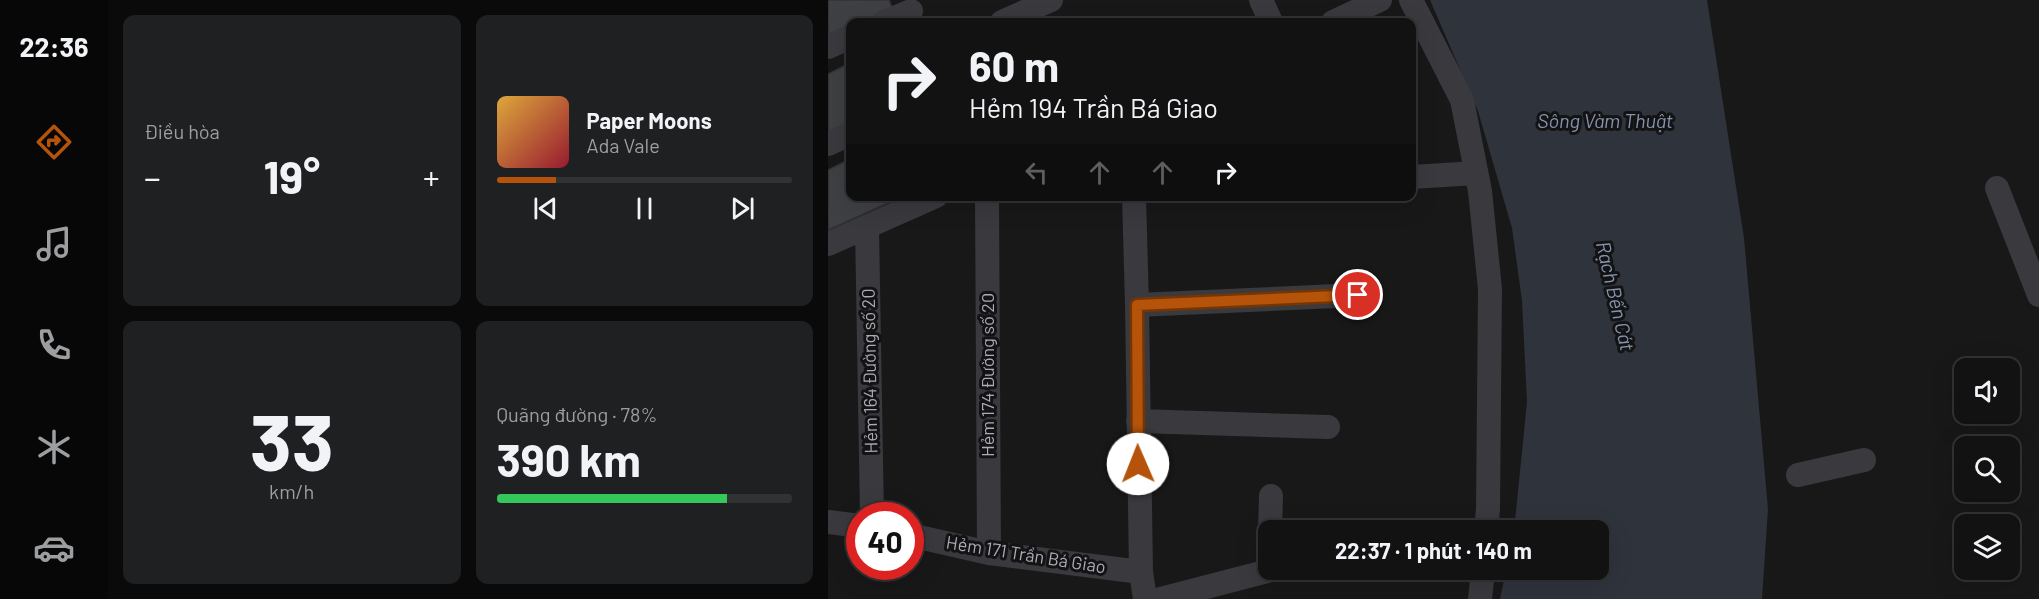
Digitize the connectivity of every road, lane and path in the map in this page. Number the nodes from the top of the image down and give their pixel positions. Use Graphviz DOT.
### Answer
graph roads {
  1 [pos="1051,0"];
  2 [pos="1261,0"];
  3 [pos="1380,0"];
  4 [pos="1411,0"];
  5 [pos="911,11"];
  6 [pos="894,18"];
  7 [pos="1011,18"];
  8 [pos="1269,18"];
  9 [pos="1342,18"];
  10 [pos="846,39"];
  11 [pos="828,47"];
  12 [pos="846,136"];
  13 [pos="828,144"];
  14 [pos="1476,173"];
  15 [pos="1416,177"];
  16 [pos="1997,188"];
  17 [pos="925,201"];
  18 [pos="987,201"];
  19 [pos="1140,201"];
  20 [pos="867,227"];
  21 [pos="828,244"];
  22 [pos="1358,295"];
  23 [pos="2039,296"];
  24 [pos="1137,305"];
  25 [pos="1137,421"];
  26 [pos="1328,427"];
  27 [pos="1864,460"];
  28 [pos="1798,475"];
  29 [pos="1271,496"];
  30 [pos="872,502"];
  31 [pos="1270,520"];
  32 [pos="1487,520"];
  33 [pos="828,522"];
  34 [pos="846,524"];
  35 [pos="924,538"];
  36 [pos="989,553"];
  37 [pos="1141,572"];
  38 [pos="1258,574"];
  39 [pos="1482,580"];
  40 [pos="1145,599"];
  41 [pos="1160,599"];
  42 [pos="1480,599"];
  1 -- 7 [label="street"];
  2 -- 8 [label="street"];
  3 -- 9 [label="street"];
  4 -- 14 [label="street"];
  5 -- 6 [label="street"];
  10 -- 11 [label="street"];
  12 -- 13 [label="street"];
  14 -- 15 [label="street"];
  14 -- 32 [label="street"];
  16 -- 23 [label="street"];
  17 -- 20 [label="street"];
  18 -- 36 [label="street, Hẻm 174 Đường số 20"];
  19 -- 24 [label="street"];
  20 -- 21 [label="street"];
  20 -- 30 [label="street, Hẻm 164 Đường số 20"];
  22 -- 24 [label="street"];
  24 -- 25 [label="street"];
  25 -- 26 [label="street"];
  25 -- 37 [label="street"];
  27 -- 28 [label="street"];
  29 -- 31 [label="street"];
  33 -- 34 [label="street"];
  35 -- 36 [label="street, Hẻm 171 Trần Bá Giao"];
  36 -- 37 [label="street, Hẻm 171 Trần Bá Giao"];
  37 -- 40 [label="street"];
  38 -- 41 [label="street"];
  39 -- 42 [label="street"];
}
